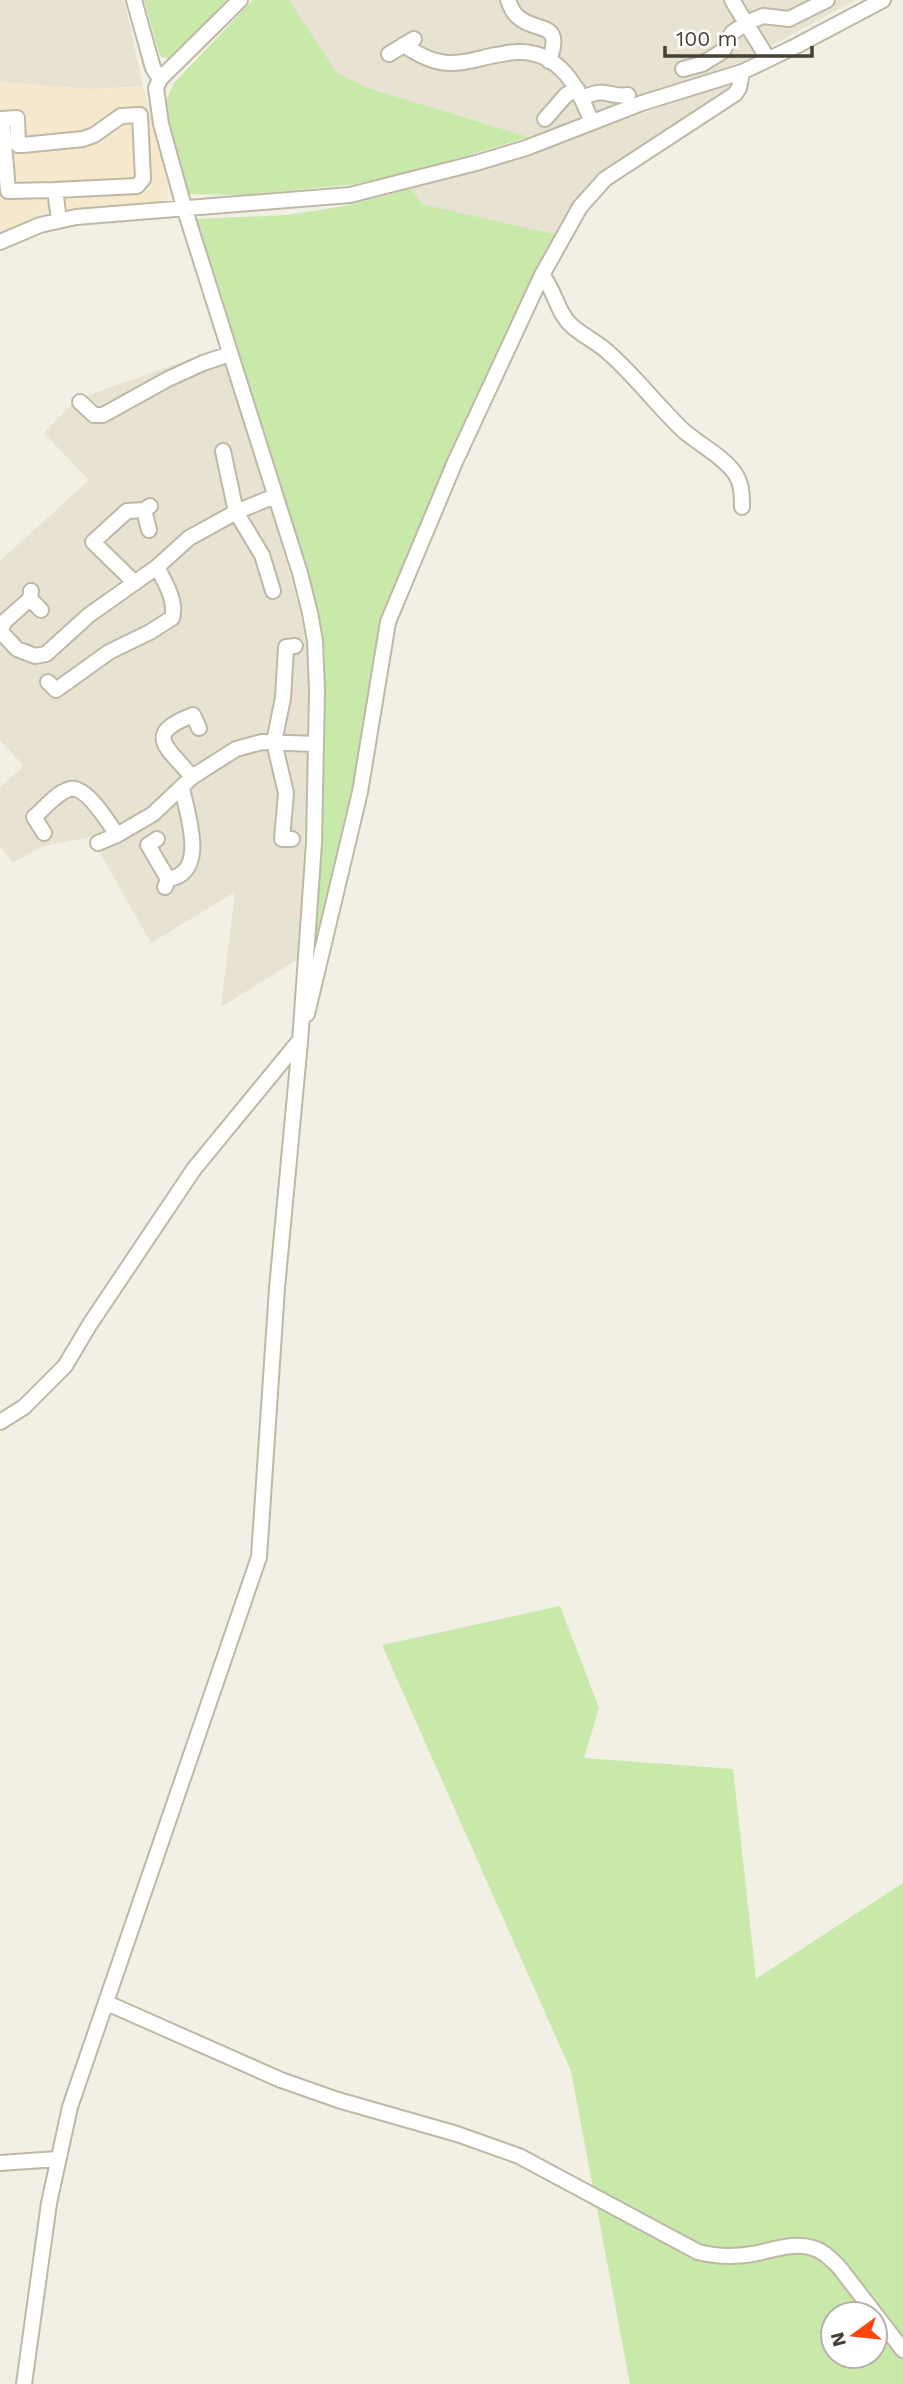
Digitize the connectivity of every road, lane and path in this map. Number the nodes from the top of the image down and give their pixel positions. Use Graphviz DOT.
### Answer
graph roads {
  1 [pos="134,0"];
  2 [pos="240,0"];
  3 [pos="732,0"];
  4 [pos="827,0"];
  5 [pos="883,0"];
  6 [pos="503,1"];
  7 [pos="746,23"];
  8 [pos="389,54"];
  9 [pos="768,59"];
  10 [pos="549,61"];
  11 [pos="683,69"];
  12 [pos="742,72"];
  13 [pos="160,79"];
  14 [pos="580,93"];
  15 [pos="628,95"];
  16 [pos="545,120"];
  17 [pos="591,121"];
  18 [pos="55,190"];
  19 [pos="184,208"];
  20 [pos="59,220"];
  21 [pos="0,242"];
  22 [pos="542,275"];
  23 [pos="230,354"];
  24 [pos="80,402"];
  25 [pos="223,451"];
  26 [pos="275,496"];
  27 [pos="742,507"];
  28 [pos="236,512"];
  29 [pos="149,530"];
  30 [pos="157,568"];
  31 [pos="135,583"];
  32 [pos="273,591"];
  33 [pos="41,610"];
  34 [pos="0,631"];
  35 [pos="295,646"];
  36 [pos="48,682"];
  37 [pos="199,727"];
  38 [pos="274,743"];
  39 [pos="316,744"];
  40 [pos="192,776"];
  41 [pos="182,788"];
  42 [pos="44,833"];
  43 [pos="117,835"];
  44 [pos="157,839"];
  45 [pos="292,839"];
  46 [pos="98,843"];
  47 [pos="300,1042"];
  48 [pos="0,1422"];
  49 [pos="107,2003"];
  50 [pos="58,2160"];
  51 [pos="0,2163"];
  52 [pos="903,2350"];
  53 [pos="24,2384"];
  1 -- 13 [label="street"];
  2 -- 13 [label="street"];
  3 -- 7 [label="street"];
  4 -- 7 [label="street"];
  5 -- 9 [label="street"];
  6 -- 10 [label="street"];
  7 -- 9 [label="street"];
  7 -- 11 [label="street"];
  8 -- 10 [label="street"];
  9 -- 12 [label="street"];
  10 -- 14 [label="street"];
  12 -- 17 [label="street"];
  12 -- 22 [label="street"];
  13 -- 19 [label="street"];
  14 -- 15 [label="street"];
  14 -- 16 [label="street"];
  14 -- 17 [label="street"];
  17 -- 19 [label="street"];
  18 -- 18 [label="street"];
  18 -- 20 [label="street"];
  19 -- 20 [label="street"];
  19 -- 23 [label="street"];
  20 -- 21 [label="street"];
  22 -- 27 [label="street"];
  22 -- 47 [label="street"];
  23 -- 24 [label="street"];
  23 -- 26 [label="street"];
  25 -- 28 [label="street"];
  26 -- 28 [label="street"];
  26 -- 39 [label="street"];
  28 -- 30 [label="street"];
  28 -- 32 [label="street"];
  29 -- 31 [label="street"];
  30 -- 31 [label="street"];
  30 -- 36 [label="street"];
  31 -- 34 [label="street"];
  33 -- 34 [label="street"];
  35 -- 38 [label="street"];
  37 -- 40 [label="street"];
  38 -- 39 [label="street"];
  38 -- 40 [label="street"];
  38 -- 45 [label="street"];
  39 -- 47 [label="street"];
  40 -- 41 [label="street"];
  41 -- 43 [label="street"];
  41 -- 44 [label="street"];
  42 -- 43 [label="street"];
  43 -- 46 [label="street"];
  47 -- 48 [label="street"];
  47 -- 49 [label="street"];
  49 -- 50 [label="street"];
  49 -- 52 [label="street"];
  50 -- 51 [label="street"];
  50 -- 53 [label="street"];
}
